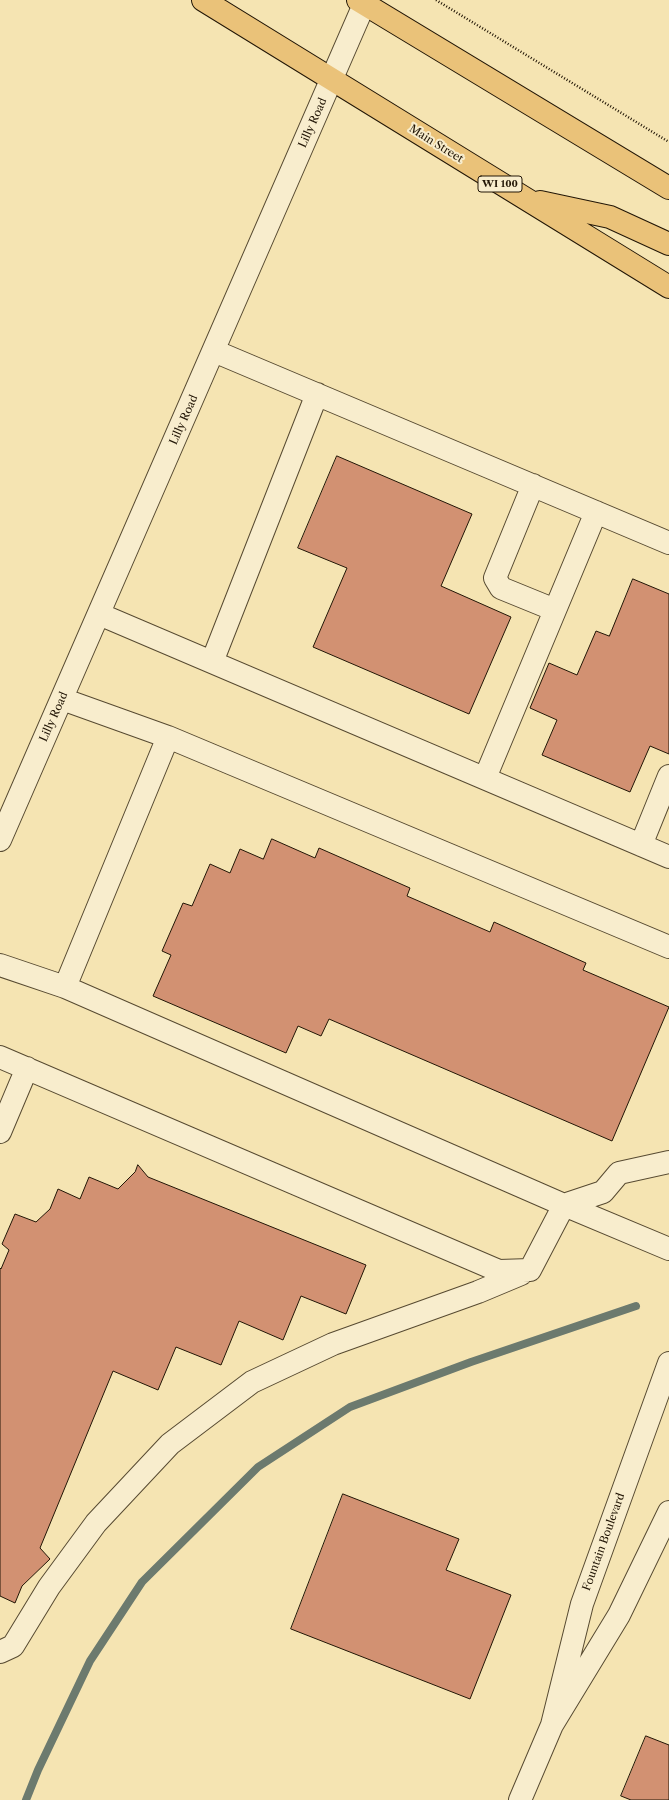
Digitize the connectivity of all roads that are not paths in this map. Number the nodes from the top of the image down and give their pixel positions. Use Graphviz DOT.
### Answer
graph roads {
  1 [pos="203,0"];
  2 [pos="363,1"];
  3 [pos="333,79"];
  4 [pos="669,188"];
  5 [pos="525,199"];
  6 [pos="669,244"];
  7 [pos="669,287"];
  8 [pos="214,351"];
  9 [pos="317,394"];
  10 [pos="533,485"];
  11 [pos="596,512"];
  12 [pos="669,543"];
  13 [pos="555,610"];
  14 [pos="99,614"];
  15 [pos="212,662"];
  16 [pos="62,699"];
  17 [pos="168,737"];
  18 [pos="669,776"];
  19 [pos="485,778"];
  20 [pos="0,840"];
  21 [pos="640,845"];
  22 [pos="669,857"];
  23 [pos="669,947"];
  24 [pos="0,965"];
  25 [pos="65,987"];
  26 [pos="0,1057"];
  27 [pos="27,1068"];
  28 [pos="0,1132"];
  29 [pos="669,1162"];
  30 [pos="564,1206"];
  31 [pos="669,1249"];
  32 [pos="530,1270"];
  33 [pos="669,1363"];
  34 [pos="669,1512"];
  35 [pos="0,1652"];
  36 [pos="552,1725"];
  37 [pos="520,1800"];
  1 -- 3 [label="main road, Main Street / WI 100"];
  2 -- 3 [label="street, Lilly Road"];
  2 -- 4 [label="main road"];
  3 -- 5 [label="main road, Main Street / WI 100"];
  3 -- 8 [label="street, Lilly Road"];
  5 -- 6 [label="main road"];
  5 -- 7 [label="main road, Main Street / WI 100"];
  8 -- 9 [label="street"];
  8 -- 14 [label="street, Lilly Road"];
  9 -- 10 [label="street"];
  9 -- 15 [label="street"];
  10 -- 11 [label="street"];
  10 -- 13 [label="street"];
  11 -- 12 [label="street"];
  11 -- 13 [label="street"];
  13 -- 19 [label="street"];
  14 -- 15 [label="street"];
  14 -- 16 [label="street, Lilly Road"];
  15 -- 19 [label="street"];
  16 -- 17 [label="street"];
  16 -- 20 [label="street, Lilly Road"];
  17 -- 23 [label="street"];
  17 -- 25 [label="street"];
  18 -- 21 [label="street"];
  19 -- 21 [label="street"];
  21 -- 22 [label="street"];
  24 -- 25 [label="street"];
  25 -- 30 [label="street"];
  26 -- 27 [label="street"];
  27 -- 28 [label="street"];
  27 -- 32 [label="street"];
  29 -- 30 [label="street"];
  30 -- 31 [label="street"];
  30 -- 32 [label="street"];
  32 -- 35 [label="street"];
  33 -- 36 [label="street, Fountain Boulevard"];
  34 -- 36 [label="street, Fountain Boulevard"];
  36 -- 37 [label="street, Fountain Boulevard"];
}
